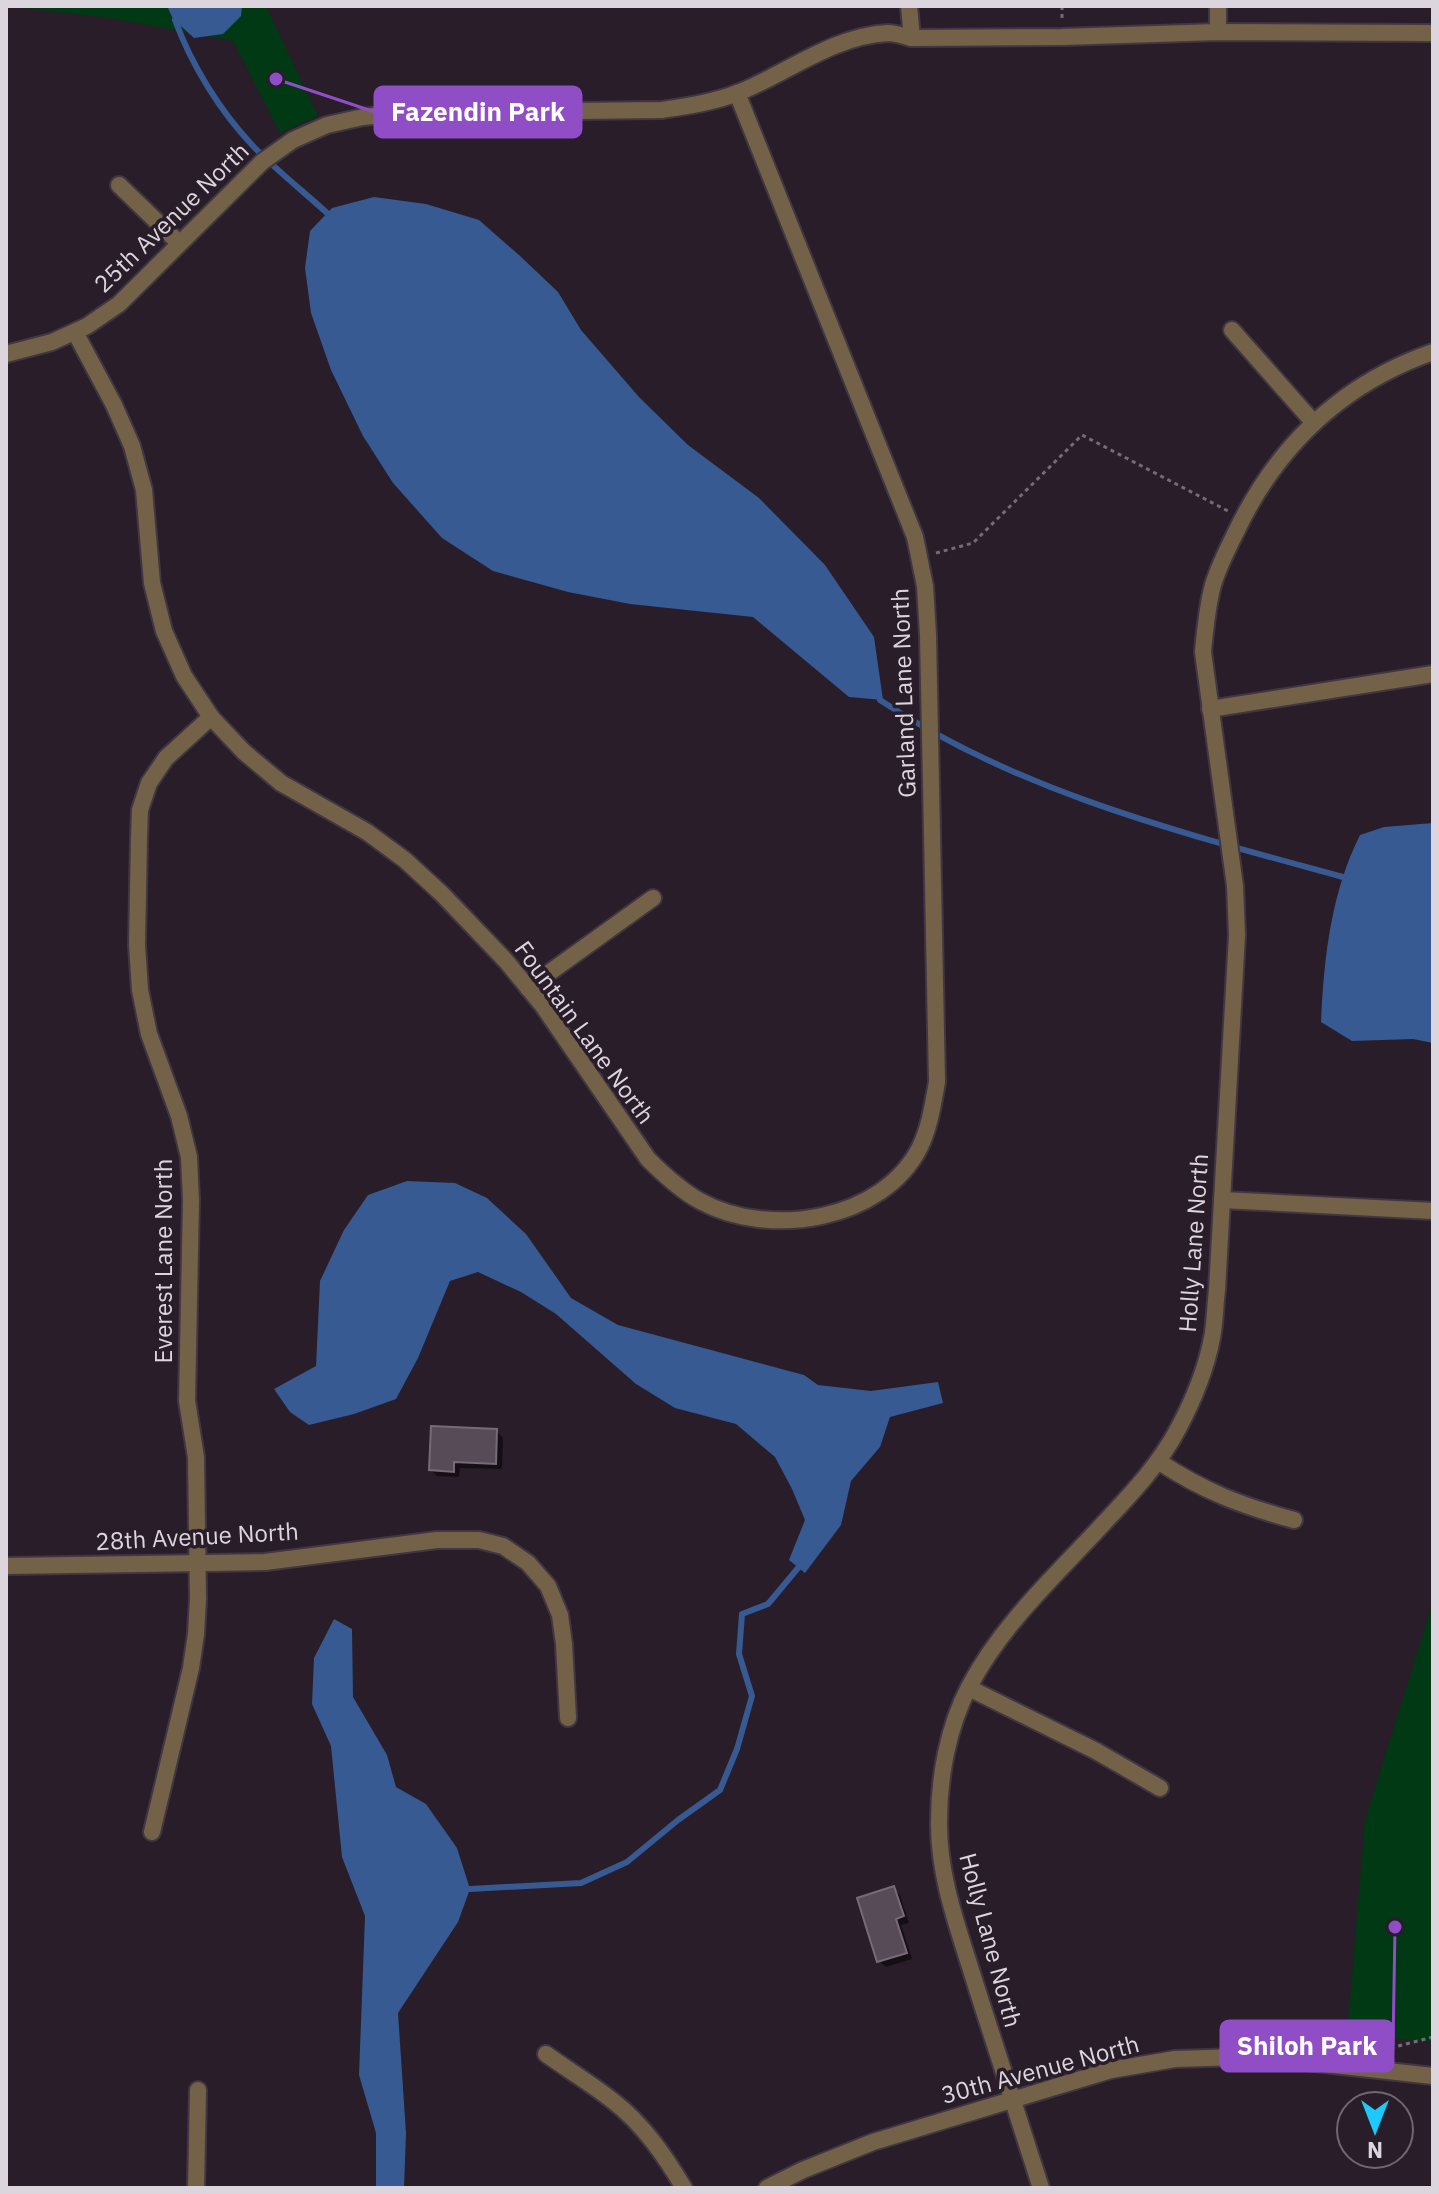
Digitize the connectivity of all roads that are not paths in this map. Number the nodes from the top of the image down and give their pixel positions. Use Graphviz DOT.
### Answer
graph roads {
  1 [pos="909,6"];
  2 [pos="1218,6"];
  3 [pos="1218,32"];
  4 [pos="1433,33"];
  5 [pos="912,38"];
  6 [pos="737,93"];
  7 [pos="119,185"];
  8 [pos="179,243"];
  9 [pos="1232,330"];
  10 [pos="75,332"];
  11 [pos="1433,352"];
  12 [pos="6,354"];
  13 [pos="1314,423"];
  14 [pos="1433,674"];
  15 [pos="1210,709"];
  16 [pos="211,717"];
  17 [pos="653,898"];
  18 [pos="528,988"];
  19 [pos="902,1174"];
  20 [pos="1222,1200"];
  21 [pos="1433,1211"];
  22 [pos="1158,1461"];
  23 [pos="1294,1520"];
  24 [pos="197,1563"];
  25 [pos="6,1566"];
  26 [pos="969,1688"];
  27 [pos="568,1718"];
  28 [pos="1160,1788"];
  29 [pos="152,1832"];
  30 [pos="546,2054"];
  31 [pos="1433,2076"];
  32 [pos="198,2090"];
  33 [pos="1012,2098"];
  34 [pos="196,2188"];
  35 [pos="684,2188"];
  36 [pos="767,2188"];
  37 [pos="1041,2188"];
  1 -- 5 [label="street"];
  2 -- 3 [label="street"];
  3 -- 4 [label="street, 25th Avenue North"];
  3 -- 5 [label="street, 25th Avenue North"];
  5 -- 6 [label="street, 25th Avenue North"];
  6 -- 8 [label="street, 25th Avenue North"];
  6 -- 19 [label="street, Garland Lane North"];
  7 -- 8 [label="street"];
  8 -- 10 [label="street, 25th Avenue North"];
  9 -- 13 [label="street"];
  10 -- 12 [label="street, 25th Avenue North"];
  10 -- 16 [label="street, Fountain Lane North"];
  11 -- 13 [label="street, Holly Lane North"];
  13 -- 15 [label="street, Holly Lane North"];
  14 -- 15 [label="street"];
  15 -- 20 [label="street, Holly Lane North"];
  16 -- 18 [label="street, Fountain Lane North"];
  16 -- 24 [label="street, Everest Lane North"];
  17 -- 18 [label="street"];
  18 -- 19 [label="street, Fountain Lane North"];
  20 -- 21 [label="street"];
  20 -- 22 [label="street, Holly Lane North"];
  22 -- 23 [label="street"];
  22 -- 26 [label="street, Holly Lane North"];
  24 -- 25 [label="street, 28th Avenue North"];
  24 -- 27 [label="street, 28th Avenue North"];
  24 -- 29 [label="street, Everest Lane North"];
  26 -- 28 [label="street"];
  26 -- 33 [label="street, Holly Lane North"];
  30 -- 35 [label="street"];
  31 -- 33 [label="street, 30th Avenue North"];
  32 -- 34 [label="street"];
  33 -- 36 [label="street, 30th Avenue North"];
  33 -- 37 [label="street, Holly Lane North"];
}
